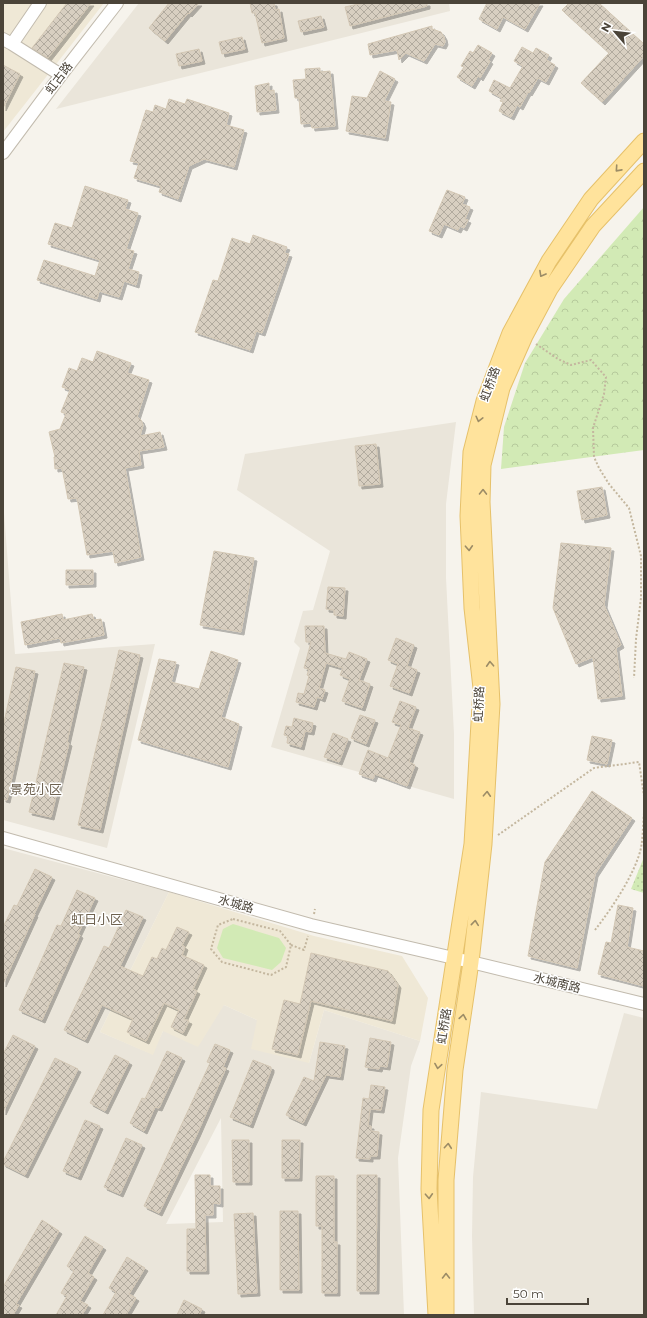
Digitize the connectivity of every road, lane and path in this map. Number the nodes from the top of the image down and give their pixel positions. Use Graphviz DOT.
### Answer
graph roads {
  1 [pos="40,3"];
  2 [pos="117,3"];
  3 [pos="8,41"];
  4 [pos="61,75"];
  5 [pos="644,140"];
  6 [pos="3,153"];
  7 [pos="644,171"];
  8 [pos="525,336"];
  9 [pos="634,678"];
  10 [pos="644,796"];
  11 [pos="644,813"];
  12 [pos="3,838"];
  13 [pos="484,844"];
  14 [pos="595,930"];
  15 [pos="454,958"];
  16 [pos="471,962"];
  17 [pos="271,975"];
  18 [pos="644,1004"];
  19 [pos="436,1315"];
  20 [pos="446,1315"];
  1 -- 3 [label="street"];
  2 -- 4 [label="street, 虹古路"];
  3 -- 4 [label="street"];
  4 -- 6 [label="street, 虹古路"];
  5 -- 15 [label="main road, 虹桥路, one-way"];
  7 -- 8 [label="main road, 虹桥路"];
  8 -- 9 [label="path"];
  13 -- 8 [label="main road, 虹桥路, one-way"];
  10 -- 13 [label="path"];
  11 -- 14 [label="path"];
  12 -- 15 [label="street, 水城路"];
  16 -- 13 [label="main road, 虹桥路, one-way"];
  15 -- 16 [label="street, 水城路"];
  15 -- 19 [label="main road, 虹桥路, one-way"];
  16 -- 18 [label="street, 水城南路"];
  20 -- 16 [label="main road, 虹桥路, one-way"];
  17 -- 17 [label="path"];
}
